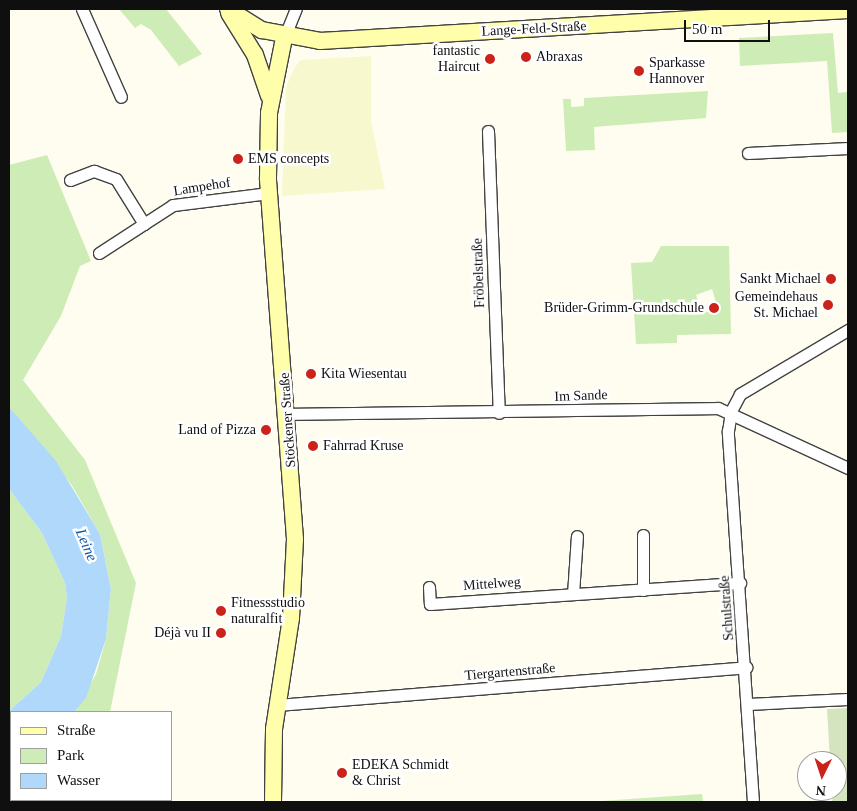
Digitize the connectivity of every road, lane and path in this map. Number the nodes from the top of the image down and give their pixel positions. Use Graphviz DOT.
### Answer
graph roads {
  1 [pos="82,9"];
  2 [pos="227,9"];
  3 [pos="296,9"];
  4 [pos="848,10"];
  5 [pos="284,38"];
  6 [pos="121,97"];
  7 [pos="270,101"];
  8 [pos="488,131"];
  9 [pos="848,148"];
  10 [pos="748,153"];
  11 [pos="70,180"];
  12 [pos="269,193"];
  13 [pos="144,224"];
  14 [pos="99,253"];
  15 [pos="848,330"];
  16 [pos="731,411"];
  17 [pos="499,413"];
  18 [pos="286,414"];
  19 [pos="848,468"];
  20 [pos="643,535"];
  21 [pos="577,536"];
  22 [pos="740,583"];
  23 [pos="429,587"];
  24 [pos="643,590"];
  25 [pos="573,594"];
  26 [pos="746,667"];
  27 [pos="848,699"];
  28 [pos="748,704"];
  29 [pos="277,705"];
  30 [pos="273,802"];
  31 [pos="753,802"];
  1 -- 6 [label="street"];
  2 -- 5 [label="main road, Lange-Feld-Straße"];
  2 -- 7 [label="main road"];
  3 -- 5 [label="street"];
  4 -- 5 [label="main road, Lange-Feld-Straße"];
  5 -- 7 [label="main road, Stöckener Straße"];
  7 -- 12 [label="main road, Stöckener Straße"];
  8 -- 17 [label="street, Fröbelstraße"];
  9 -- 10 [label="street"];
  11 -- 13 [label="street"];
  12 -- 13 [label="street, Lampehof"];
  12 -- 18 [label="main road, Stöckener Straße"];
  13 -- 14 [label="street, Lampehof"];
  15 -- 16 [label="street"];
  16 -- 17 [label="street, Im Sande"];
  16 -- 19 [label="street, Im Sande"];
  16 -- 22 [label="street, Schulstraße"];
  17 -- 18 [label="street, Im Sande"];
  18 -- 29 [label="main road, Stöckener Straße"];
  20 -- 24 [label="street"];
  21 -- 25 [label="street"];
  22 -- 24 [label="street, Mittelweg"];
  22 -- 26 [label="street, Schulstraße"];
  23 -- 25 [label="street, Mittelweg"];
  24 -- 25 [label="street, Mittelweg"];
  26 -- 28 [label="street, Schulstraße"];
  26 -- 29 [label="street, Tiergartenstraße"];
  27 -- 28 [label="street"];
  28 -- 31 [label="street, Schulstraße"];
  29 -- 30 [label="main road, Stöckener Straße"];
}
